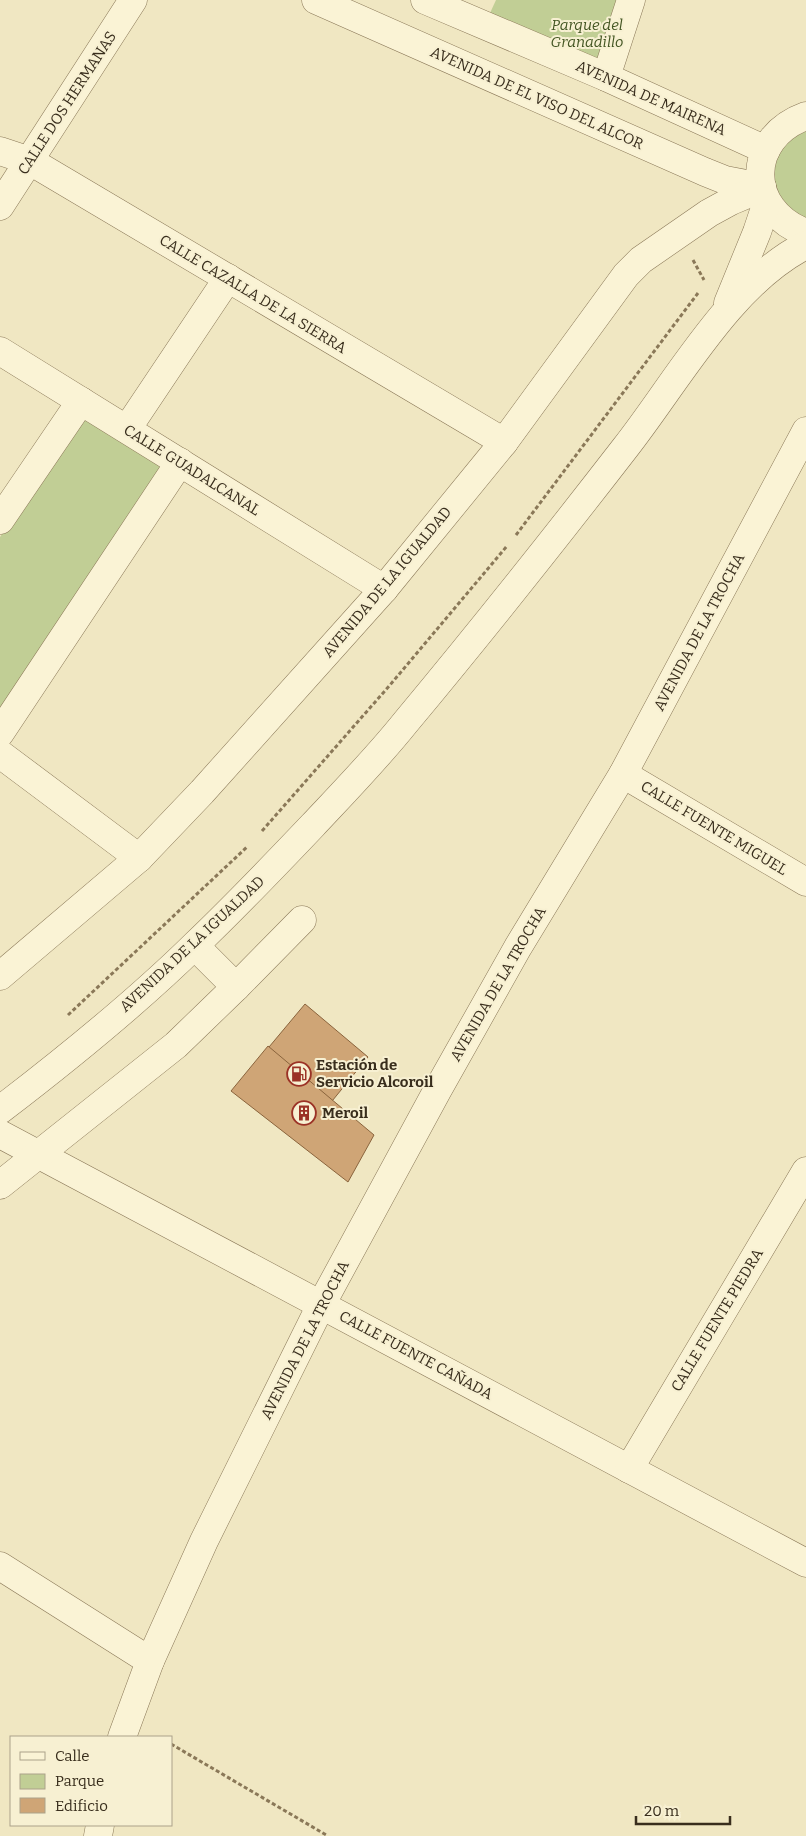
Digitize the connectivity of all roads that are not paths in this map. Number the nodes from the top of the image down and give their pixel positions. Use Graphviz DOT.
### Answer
graph roads {
  1 [pos="133,0"];
  2 [pos="316,0"];
  3 [pos="426,0"];
  4 [pos="631,0"];
  5 [pos="606,77"];
  6 [pos="806,116"];
  7 [pos="766,150"];
  8 [pos="0,151"];
  9 [pos="30,161"];
  10 [pos="764,192"];
  11 [pos="0,206"];
  12 [pos="806,233"];
  13 [pos="806,245"];
  14 [pos="228,278"];
  15 [pos="722,315"];
  16 [pos="0,351"];
  17 [pos="81,401"];
  18 [pos="127,429"];
  19 [pos="806,431"];
  20 [pos="504,442"];
  21 [pos="180,462"];
  22 [pos="0,520"];
  23 [pos="384,589"];
  24 [pos="0,733"];
  25 [pos="0,754"];
  26 [pos="623,774"];
  27 [pos="139,858"];
  28 [pos="806,882"];
  29 [pos="302,920"];
  30 [pos="194,946"];
  31 [pos="0,976"];
  32 [pos="236,987"];
  33 [pos="0,1110"];
  34 [pos="0,1134"];
  35 [pos="39,1155"];
  36 [pos="806,1171"];
  37 [pos="0,1185"];
  38 [pos="321,1304"];
  39 [pos="629,1470"];
  40 [pos="806,1563"];
  41 [pos="0,1566"];
  42 [pos="150,1661"];
  43 [pos="122,1736"];
  1 -- 9 [label="street, CALLE DOS HERMANAS"];
  2 -- 10 [label="street, AVENIDA DE EL VISO DEL ALCOR"];
  3 -- 5 [label="street, AVENIDA DE MAIRENA"];
  4 -- 5 [label="street"];
  5 -- 7 [label="street, AVENIDA DE MAIRENA"];
  6 -- 7 [label="street"];
  7 -- 10 [label="street"];
  8 -- 9 [label="street, CALLE CAZALLA DE LA SIERRA"];
  9 -- 11 [label="street, CALLE DOS HERMANAS"];
  9 -- 14 [label="street, CALLE CAZALLA DE LA SIERRA"];
  10 -- 12 [label="street"];
  10 -- 15 [label="street, AVENIDA DE LA IGUALDAD"];
  10 -- 20 [label="street, AVENIDA DE LA IGUALDAD"];
  13 -- 15 [label="street, AVENIDA DE LA IGUALDAD"];
  14 -- 18 [label="street"];
  14 -- 20 [label="street, CALLE CAZALLA DE LA SIERRA"];
  15 -- 30 [label="street, AVENIDA DE LA IGUALDAD"];
  16 -- 17 [label="street, CALLE GUADALCANAL"];
  17 -- 18 [label="street, CALLE GUADALCANAL"];
  17 -- 22 [label="street"];
  18 -- 21 [label="street, CALLE GUADALCANAL"];
  19 -- 26 [label="street, AVENIDA DE LA TROCHA"];
  20 -- 23 [label="street, AVENIDA DE LA IGUALDAD"];
  21 -- 23 [label="street, CALLE GUADALCANAL"];
  21 -- 24 [label="street"];
  23 -- 27 [label="street, AVENIDA DE LA IGUALDAD"];
  25 -- 27 [label="street"];
  26 -- 28 [label="street, CALLE FUENTE MIGUEL"];
  26 -- 38 [label="street, AVENIDA DE LA TROCHA"];
  27 -- 31 [label="street, AVENIDA DE LA IGUALDAD"];
  29 -- 32 [label="street"];
  30 -- 32 [label="street"];
  30 -- 33 [label="street, AVENIDA DE LA IGUALDAD"];
  32 -- 35 [label="street"];
  34 -- 35 [label="street, CALLE FUENTE CAÑADA"];
  35 -- 37 [label="street"];
  35 -- 38 [label="street, CALLE FUENTE CAÑADA"];
  36 -- 39 [label="street, CALLE FUENTE PIEDRA"];
  38 -- 39 [label="street, CALLE FUENTE CAÑADA"];
  38 -- 42 [label="street, AVENIDA DE LA TROCHA"];
  39 -- 40 [label="street, CALLE FUENTE CAÑADA"];
  41 -- 42 [label="street"];
  42 -- 43 [label="street, AVENIDA DE LA TROCHA"];
}
